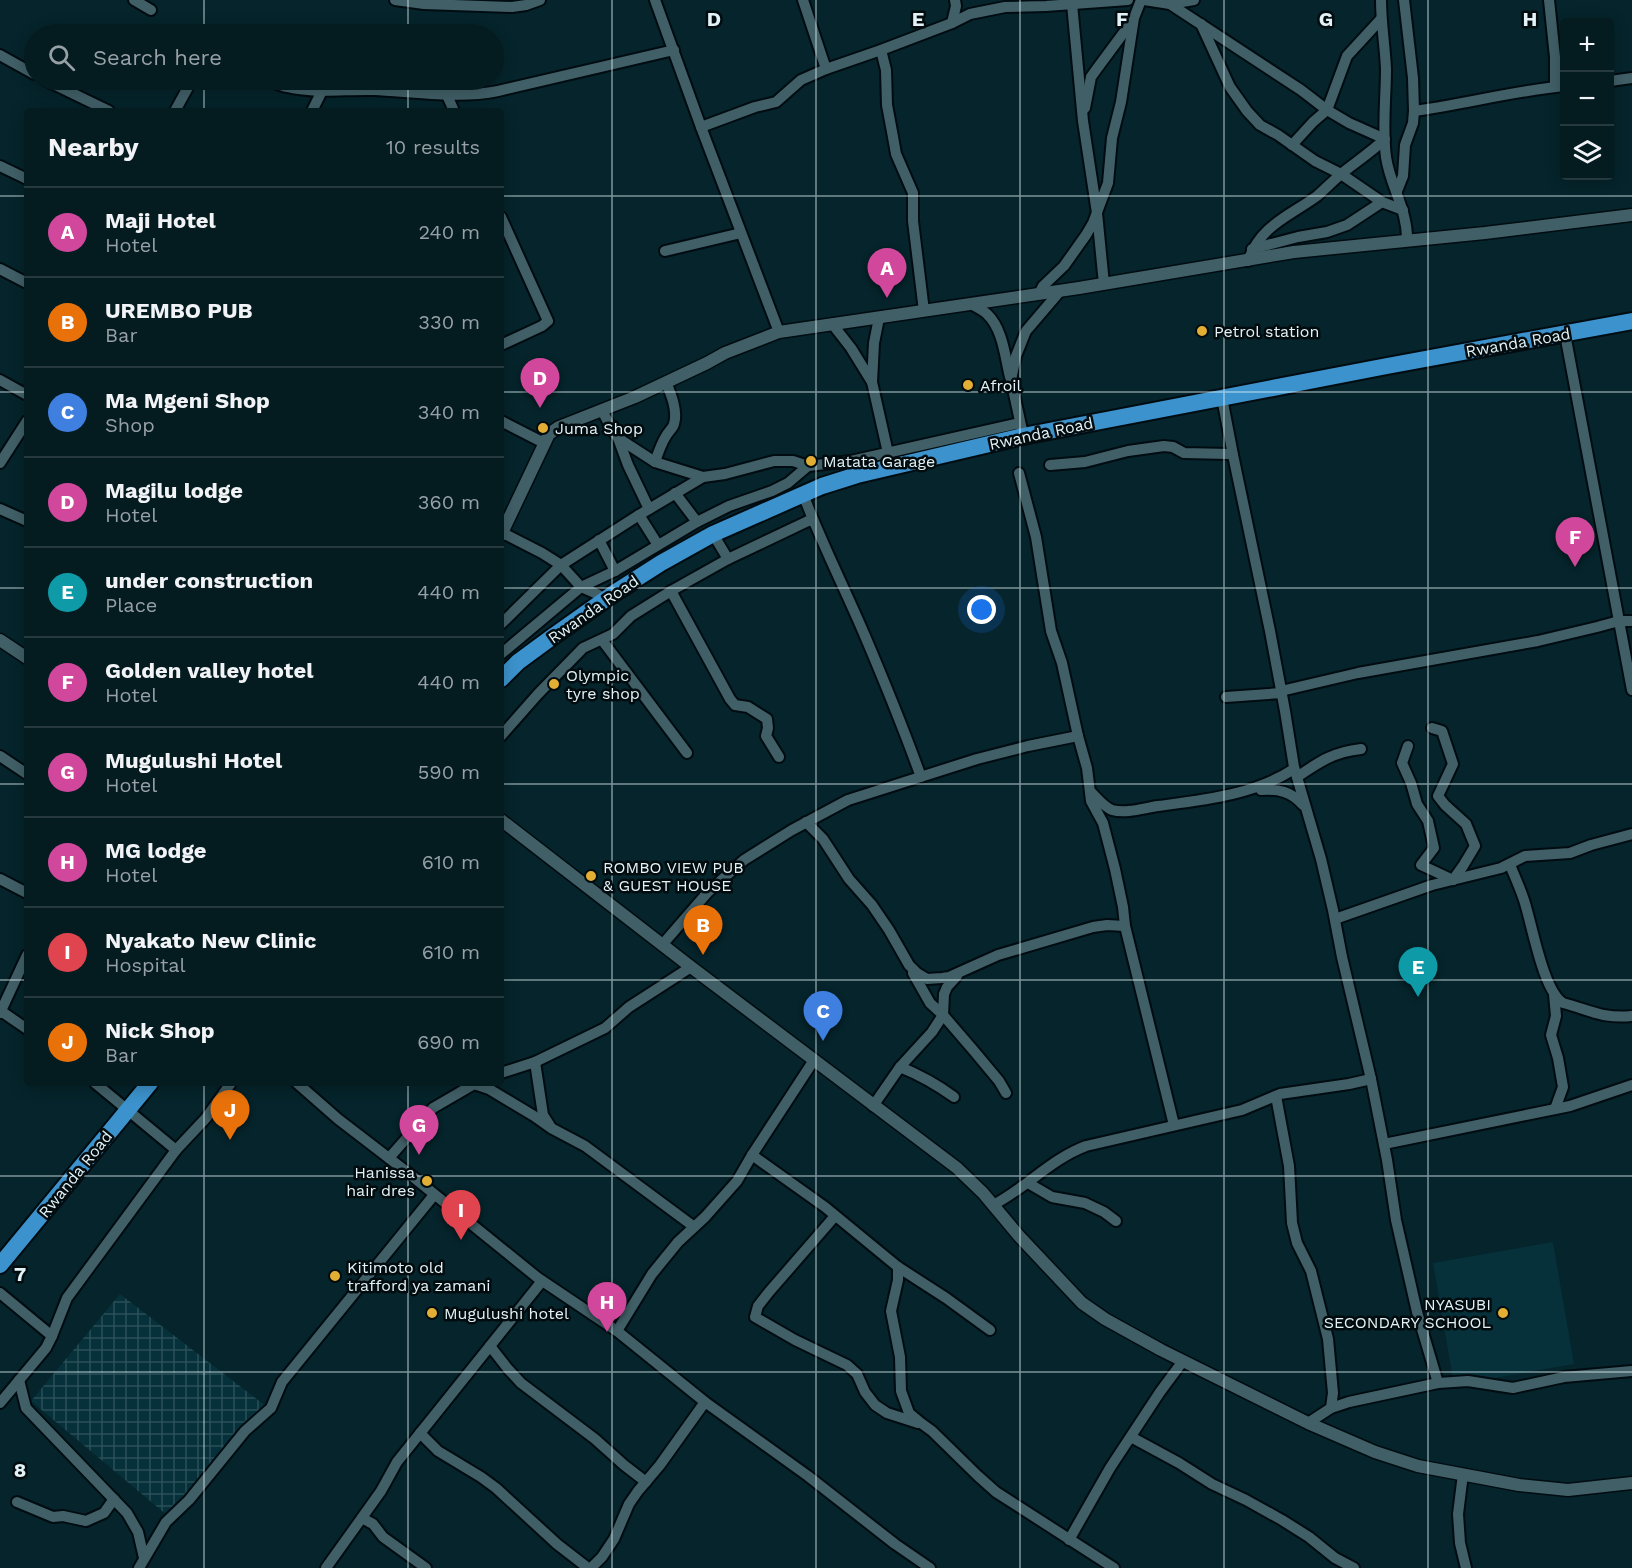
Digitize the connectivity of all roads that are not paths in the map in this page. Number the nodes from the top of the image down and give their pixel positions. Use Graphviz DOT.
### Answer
graph roads {
  1 [pos="134,0"];
  2 [pos="395,0"];
  3 [pos="540,0"];
  4 [pos="656,0"];
  5 [pos="803,0"];
  6 [pos="955,0"];
  7 [pos="1128,0"];
  8 [pos="1142,0"];
  9 [pos="1194,0"];
  10 [pos="1381,0"];
  11 [pos="1404,0"];
  12 [pos="1549,0"];
  13 [pos="1107,1"];
  14 [pos="1072,4"];
  15 [pos="1170,4"];
  16 [pos="151,10"];
  17 [pos="1134,18"];
  18 [pos="1381,19"];
  19 [pos="952,23"];
  20 [pos="1201,24"];
  21 [pos="674,50"];
  22 [pos="881,50"];
  23 [pos="0,55"];
  24 [pos="24,68"];
  25 [pos="826,69"];
  26 [pos="1632,78"];
  27 [pos="1614,80"];
  28 [pos="1560,86"];
  29 [pos="504,89"];
  30 [pos="66,90"];
  31 [pos="187,90"];
  32 [pos="313,90"];
  33 [pos="340,90"];
  34 [pos="381,90"];
  35 [pos="501,90"];
  36 [pos="322,91"];
  37 [pos="446,93"];
  38 [pos="103,108"];
  39 [pos="177,108"];
  40 [pos="314,108"];
  41 [pos="453,108"];
  42 [pos="1327,110"];
  43 [pos="1414,111"];
  44 [pos="1083,121"];
  45 [pos="700,127"];
  46 [pos="1385,139"];
  47 [pos="1292,145"];
  48 [pos="1,169"];
  49 [pos="1341,174"];
  50 [pos="24,178"];
  51 [pos="1397,191"];
  52 [pos="1382,202"];
  53 [pos="1403,210"];
  54 [pos="1096,213"];
  55 [pos="1632,215"];
  56 [pos="504,224"];
  57 [pos="741,233"];
  58 [pos="1407,241"];
  59 [pos="665,251"];
  60 [pos="1250,255"];
  61 [pos="0,269"];
  62 [pos="24,281"];
  63 [pos="1104,284"];
  64 [pos="1061,291"];
  65 [pos="1039,294"];
  66 [pos="971,304"];
  67 [pos="924,311"];
  68 [pos="879,318"];
  69 [pos="1632,321"];
  70 [pos="833,325"];
  71 [pos="779,332"];
  72 [pos="1565,334"];
  73 [pos="504,344"];
  74 [pos="0,380"];
  75 [pos="1011,380"];
  76 [pos="666,382"];
  77 [pos="872,382"];
  78 [pos="24,393"];
  79 [pos="1222,398"];
  80 [pos="602,410"];
  81 [pos="504,423"];
  82 [pos="24,426"];
  83 [pos="1022,430"];
  84 [pos="618,438"];
  85 [pos="544,443"];
  86 [pos="888,453"];
  87 [pos="1233,455"];
  88 [pos="655,462"];
  89 [pos="0,463"];
  90 [pos="1050,465"];
  91 [pos="808,466"];
  92 [pos="1019,473"];
  93 [pos="703,477"];
  94 [pos="675,493"];
  95 [pos="802,494"];
  96 [pos="0,509"];
  97 [pos="644,512"];
  98 [pos="24,520"];
  99 [pos="813,520"];
  100 [pos="696,522"];
  101 [pos="504,527"];
  102 [pos="504,534"];
  103 [pos="713,534"];
  104 [pos="599,540"];
  105 [pos="658,545"];
  106 [pos="728,559"];
  107 [pos="561,565"];
  108 [pos="615,571"];
  109 [pos="581,587"];
  110 [pos="671,591"];
  111 [pos="605,600"];
  112 [pos="504,621"];
  113 [pos="1619,621"];
  114 [pos="1632,621"];
  115 [pos="602,639"];
  116 [pos="0,640"];
  117 [pos="504,650"];
  118 [pos="504,653"];
  119 [pos="24,656"];
  120 [pos="518,662"];
  121 [pos="504,676"];
  122 [pos="1632,690"];
  123 [pos="1282,692"];
  124 [pos="1226,697"];
  125 [pos="1432,728"];
  126 [pos="504,733"];
  127 [pos="1078,736"];
  128 [pos="1408,746"];
  129 [pos="1361,750"];
  130 [pos="687,753"];
  131 [pos="0,756"];
  132 [pos="779,757"];
  133 [pos="24,772"];
  134 [pos="1296,773"];
  135 [pos="921,777"];
  136 [pos="1245,790"];
  137 [pos="1090,792"];
  138 [pos="1305,807"];
  139 [pos="504,822"];
  140 [pos="806,822"];
  141 [pos="1632,834"];
  142 [pos="1510,865"];
  143 [pos="0,879"];
  144 [pos="1453,880"];
  145 [pos="24,891"];
  146 [pos="1335,919"];
  147 [pos="1125,926"];
  148 [pos="662,945"];
  149 [pos="24,962"];
  150 [pos="909,965"];
  151 [pos="691,967"];
  152 [pos="962,971"];
  153 [pos="1554,993"];
  154 [pos="1,1012"];
  155 [pos="943,1015"];
  156 [pos="1632,1016"];
  157 [pos="24,1027"];
  158 [pos="814,1060"];
  159 [pos="535,1062"];
  160 [pos="900,1067"];
  161 [pos="504,1072"];
  162 [pos="1371,1079"];
  163 [pos="1632,1085"];
  164 [pos="99,1086"];
  165 [pos="148,1086"];
  166 [pos="229,1086"];
  167 [pos="300,1086"];
  168 [pos="470,1086"];
  169 [pos="482,1086"];
  170 [pos="1006,1093"];
  171 [pos="1276,1096"];
  172 [pos="954,1097"];
  173 [pos="873,1106"];
  174 [pos="1555,1109"];
  175 [pos="128,1110"];
  176 [pos="1174,1125"];
  177 [pos="551,1128"];
  178 [pos="1384,1144"];
  179 [pos="176,1150"];
  180 [pos="753,1155"];
  181 [pos="389,1158"];
  182 [pos="1028,1183"];
  183 [pos="434,1195"];
  184 [pos="993,1205"];
  185 [pos="835,1216"];
  186 [pos="1116,1221"];
  187 [pos="693,1226"];
  188 [pos="0,1265"];
  189 [pos="898,1267"];
  190 [pos="542,1281"];
  191 [pos="0,1293"];
  192 [pos="990,1330"];
  193 [pos="617,1331"];
  194 [pos="52,1336"];
  195 [pos="490,1346"];
  196 [pos="1183,1361"];
  197 [pos="1632,1371"];
  198 [pos="19,1380"];
  199 [pos="1438,1383"];
  200 [pos="0,1402"];
  201 [pos="705,1402"];
  202 [pos="1331,1408"];
  203 [pos="921,1423"];
  204 [pos="1308,1423"];
  205 [pos="420,1433"];
  206 [pos="1131,1437"];
  207 [pos="1463,1474"];
  208 [pos="646,1482"];
  209 [pos="1632,1483"];
  210 [pos="114,1499"];
  211 [pos="17,1502"];
  212 [pos="362,1518"];
  213 [pos="1069,1540"];
  214 [pos="141,1563"];
  215 [pos="326,1568"];
  216 [pos="426,1568"];
  217 [pos="590,1568"];
  218 [pos="930,1568"];
  219 [pos="1113,1568"];
  220 [pos="1354,1568"];
  221 [pos="1466,1568"];
  1 -- 16 [label="street"];
  2 -- 3 [label="street"];
  4 -- 21 [label="street"];
  5 -- 25 [label="street"];
  6 -- 19 [label="street"];
  7 -- 13 [label="street"];
  8 -- 15 [label="street"];
  8 -- 17 [label="street"];
  9 -- 15 [label="street"];
  10 -- 18 [label="street"];
  11 -- 43 [label="street"];
  12 -- 28 [label="street"];
  13 -- 14 [label="street"];
  14 -- 19 [label="street"];
  14 -- 44 [label="street"];
  15 -- 20 [label="street"];
  17 -- 44 [label="street"];
  17 -- 54 [label="street"];
  18 -- 42 [label="street"];
  18 -- 46 [label="street"];
  19 -- 22 [label="street"];
  20 -- 42 [label="street"];
  20 -- 47 [label="street"];
  21 -- 29 [label="street"];
  21 -- 45 [label="street"];
  22 -- 25 [label="street"];
  22 -- 67 [label="street"];
  23 -- 24 [label="street"];
  25 -- 45 [label="street"];
  26 -- 27 [label="street"];
  28 -- 43 [label="street"];
  30 -- 38 [label="street"];
  31 -- 39 [label="street"];
  32 -- 36 [label="street"];
  33 -- 36 [label="street"];
  34 -- 37 [label="street"];
  35 -- 37 [label="street"];
  36 -- 40 [label="street"];
  37 -- 41 [label="street"];
  42 -- 46 [label="street"];
  42 -- 47 [label="street"];
  43 -- 51 [label="street"];
  44 -- 54 [label="street"];
  45 -- 57 [label="street"];
  46 -- 49 [label="street"];
  46 -- 51 [label="street"];
  47 -- 49 [label="street"];
  48 -- 50 [label="street"];
  49 -- 52 [label="street"];
  49 -- 60 [label="street"];
  51 -- 53 [label="street"];
  52 -- 53 [label="street"];
  52 -- 60 [label="street"];
  53 -- 58 [label="street"];
  54 -- 63 [label="street"];
  54 -- 65 [label="street"];
  55 -- 58 [label="street"];
  56 -- 73 [label="street"];
  57 -- 59 [label="street"];
  57 -- 71 [label="street"];
  58 -- 60 [label="street"];
  60 -- 63 [label="street"];
  61 -- 62 [label="street"];
  63 -- 64 [label="street"];
  64 -- 65 [label="street"];
  64 -- 75 [label="street"];
  65 -- 66 [label="street"];
  66 -- 67 [label="street"];
  66 -- 75 [label="street"];
  67 -- 68 [label="street"];
  68 -- 70 [label="street"];
  68 -- 77 [label="street"];
  69 -- 72 [label="highway, Rwanda Road"];
  70 -- 71 [label="street"];
  70 -- 77 [label="street"];
  71 -- 76 [label="street"];
  72 -- 79 [label="highway, Rwanda Road"];
  72 -- 113 [label="street"];
  74 -- 78 [label="street"];
  75 -- 83 [label="street"];
  76 -- 80 [label="street"];
  76 -- 88 [label="street"];
  77 -- 86 [label="street"];
  79 -- 83 [label="highway, Rwanda Road"];
  79 -- 87 [label="street"];
  80 -- 84 [label="street"];
  80 -- 85 [label="street"];
  81 -- 85 [label="street"];
  82 -- 89 [label="street"];
  83 -- 86 [label="street"];
  83 -- 95 [label="highway, Rwanda Road"];
  84 -- 88 [label="street"];
  84 -- 97 [label="street"];
  85 -- 101 [label="street"];
  86 -- 91 [label="street"];
  87 -- 90 [label="street"];
  87 -- 123 [label="street"];
  88 -- 93 [label="street"];
  91 -- 93 [label="street"];
  91 -- 100 [label="street"];
  92 -- 127 [label="street"];
  93 -- 94 [label="street"];
  94 -- 97 [label="street"];
  94 -- 100 [label="street"];
  95 -- 99 [label="street"];
  95 -- 103 [label="highway, Rwanda Road"];
  96 -- 98 [label="street"];
  97 -- 104 [label="street"];
  97 -- 105 [label="street"];
  99 -- 106 [label="street"];
  99 -- 135 [label="street"];
  100 -- 105 [label="street"];
  102 -- 107 [label="street"];
  103 -- 106 [label="street"];
  103 -- 111 [label="highway, Rwanda Road"];
  104 -- 107 [label="street"];
  104 -- 108 [label="street"];
  105 -- 108 [label="street"];
  106 -- 110 [label="street"];
  107 -- 109 [label="street"];
  107 -- 112 [label="street"];
  108 -- 109 [label="street"];
  109 -- 111 [label="street"];
  109 -- 117 [label="street"];
  110 -- 115 [label="street"];
  110 -- 132 [label="street"];
  111 -- 120 [label="highway, Rwanda Road"];
  113 -- 114 [label="street"];
  113 -- 122 [label="street"];
  113 -- 123 [label="street"];
  115 -- 126 [label="street"];
  115 -- 130 [label="street"];
  116 -- 119 [label="street"];
  118 -- 120 [label="street"];
  120 -- 121 [label="highway, Rwanda Road"];
  123 -- 124 [label="street"];
  123 -- 134 [label="street"];
  125 -- 144 [label="street"];
  127 -- 135 [label="street"];
  127 -- 137 [label="street"];
  128 -- 144 [label="street"];
  129 -- 134 [label="street"];
  131 -- 133 [label="street"];
  134 -- 136 [label="street"];
  134 -- 138 [label="street"];
  135 -- 140 [label="street"];
  136 -- 137 [label="street"];
  136 -- 138 [label="street"];
  137 -- 147 [label="street"];
  138 -- 146 [label="street"];
  139 -- 148 [label="street"];
  140 -- 148 [label="street"];
  140 -- 150 [label="street"];
  141 -- 142 [label="street"];
  142 -- 144 [label="street"];
  142 -- 153 [label="street"];
  143 -- 145 [label="street"];
  144 -- 146 [label="street"];
  146 -- 162 [label="street"];
  147 -- 152 [label="street"];
  147 -- 176 [label="street"];
  148 -- 151 [label="street"];
  149 -- 154 [label="street"];
  150 -- 152 [label="street"];
  150 -- 155 [label="street"];
  151 -- 158 [label="street"];
  151 -- 159 [label="street"];
  152 -- 155 [label="street"];
  153 -- 156 [label="street"];
  153 -- 174 [label="street"];
  154 -- 157 [label="street"];
  155 -- 160 [label="street"];
  155 -- 170 [label="street"];
  158 -- 173 [label="street"];
  158 -- 180 [label="street"];
  159 -- 161 [label="street"];
  159 -- 177 [label="street"];
  160 -- 172 [label="street"];
  160 -- 173 [label="street"];
  162 -- 171 [label="street"];
  162 -- 178 [label="street"];
  163 -- 174 [label="street"];
  164 -- 175 [label="street"];
  165 -- 175 [label="highway, Rwanda Road"];
  166 -- 179 [label="street"];
  167 -- 181 [label="street"];
  168 -- 181 [label="street"];
  169 -- 177 [label="street"];
  171 -- 176 [label="street"];
  171 -- 202 [label="street"];
  173 -- 184 [label="street"];
  174 -- 178 [label="street"];
  175 -- 179 [label="street"];
  175 -- 188 [label="highway, Rwanda Road"];
  176 -- 182 [label="street"];
  177 -- 187 [label="street"];
  178 -- 199 [label="street"];
  179 -- 194 [label="street"];
  180 -- 185 [label="street"];
  180 -- 187 [label="street"];
  181 -- 183 [label="street"];
  182 -- 184 [label="street"];
  182 -- 186 [label="street"];
  183 -- 190 [label="street"];
  183 -- 214 [label="street"];
  184 -- 196 [label="street"];
  185 -- 189 [label="street"];
  185 -- 203 [label="street"];
  187 -- 193 [label="street"];
  189 -- 192 [label="street"];
  189 -- 203 [label="street"];
  190 -- 193 [label="street"];
  190 -- 195 [label="street"];
  191 -- 194 [label="street"];
  193 -- 201 [label="street"];
  194 -- 198 [label="street"];
  195 -- 205 [label="street"];
  195 -- 208 [label="street"];
  196 -- 204 [label="street"];
  196 -- 206 [label="street"];
  197 -- 199 [label="street"];
  198 -- 200 [label="street"];
  198 -- 210 [label="street"];
  199 -- 202 [label="street"];
  201 -- 208 [label="street"];
  201 -- 218 [label="street"];
  202 -- 204 [label="street"];
  203 -- 213 [label="street"];
  204 -- 207 [label="street"];
  205 -- 212 [label="street"];
  205 -- 217 [label="street"];
  206 -- 213 [label="street"];
  206 -- 220 [label="street"];
  207 -- 209 [label="street"];
  207 -- 221 [label="street"];
  208 -- 217 [label="street"];
  210 -- 211 [label="street"];
  210 -- 214 [label="street"];
  212 -- 215 [label="street"];
  212 -- 216 [label="street"];
  213 -- 219 [label="street"];
}
